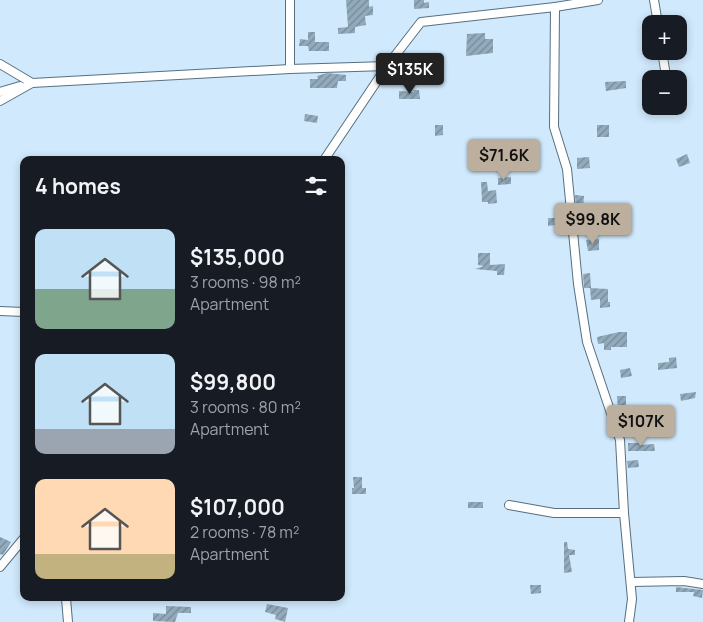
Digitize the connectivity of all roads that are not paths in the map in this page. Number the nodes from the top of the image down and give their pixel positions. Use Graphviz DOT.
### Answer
graph roads {
  1 [pos="290,0"];
  2 [pos="598,0"];
  3 [pos="654,0"];
  4 [pos="555,7"];
  5 [pos="656,15"];
  6 [pos="0,64"];
  7 [pos="387,66"];
  8 [pos="290,69"];
  9 [pos="32,83"];
  10 [pos="0,92"];
  11 [pos="0,101"];
  12 [pos="327,156"];
  13 [pos="0,311"];
  14 [pos="20,312"];
  15 [pos="509,505"];
  16 [pos="624,513"];
  17 [pos="20,543"];
  18 [pos="0,567"];
  19 [pos="631,582"];
  20 [pos="703,584"];
  21 [pos="66,601"];
  22 [pos="68,622"];
  23 [pos="629,622"];
  1 -- 8 [label="street"];
  2 -- 4 [label="street"];
  3 -- 5 [label="street"];
  4 -- 7 [label="street"];
  4 -- 16 [label="street"];
  6 -- 9 [label="street"];
  7 -- 8 [label="street"];
  7 -- 12 [label="street"];
  8 -- 9 [label="street"];
  9 -- 10 [label="street"];
  9 -- 11 [label="street"];
  13 -- 14 [label="street"];
  15 -- 16 [label="street"];
  16 -- 19 [label="street"];
  17 -- 18 [label="street"];
  19 -- 20 [label="street"];
  19 -- 23 [label="street"];
  21 -- 22 [label="street"];
}
